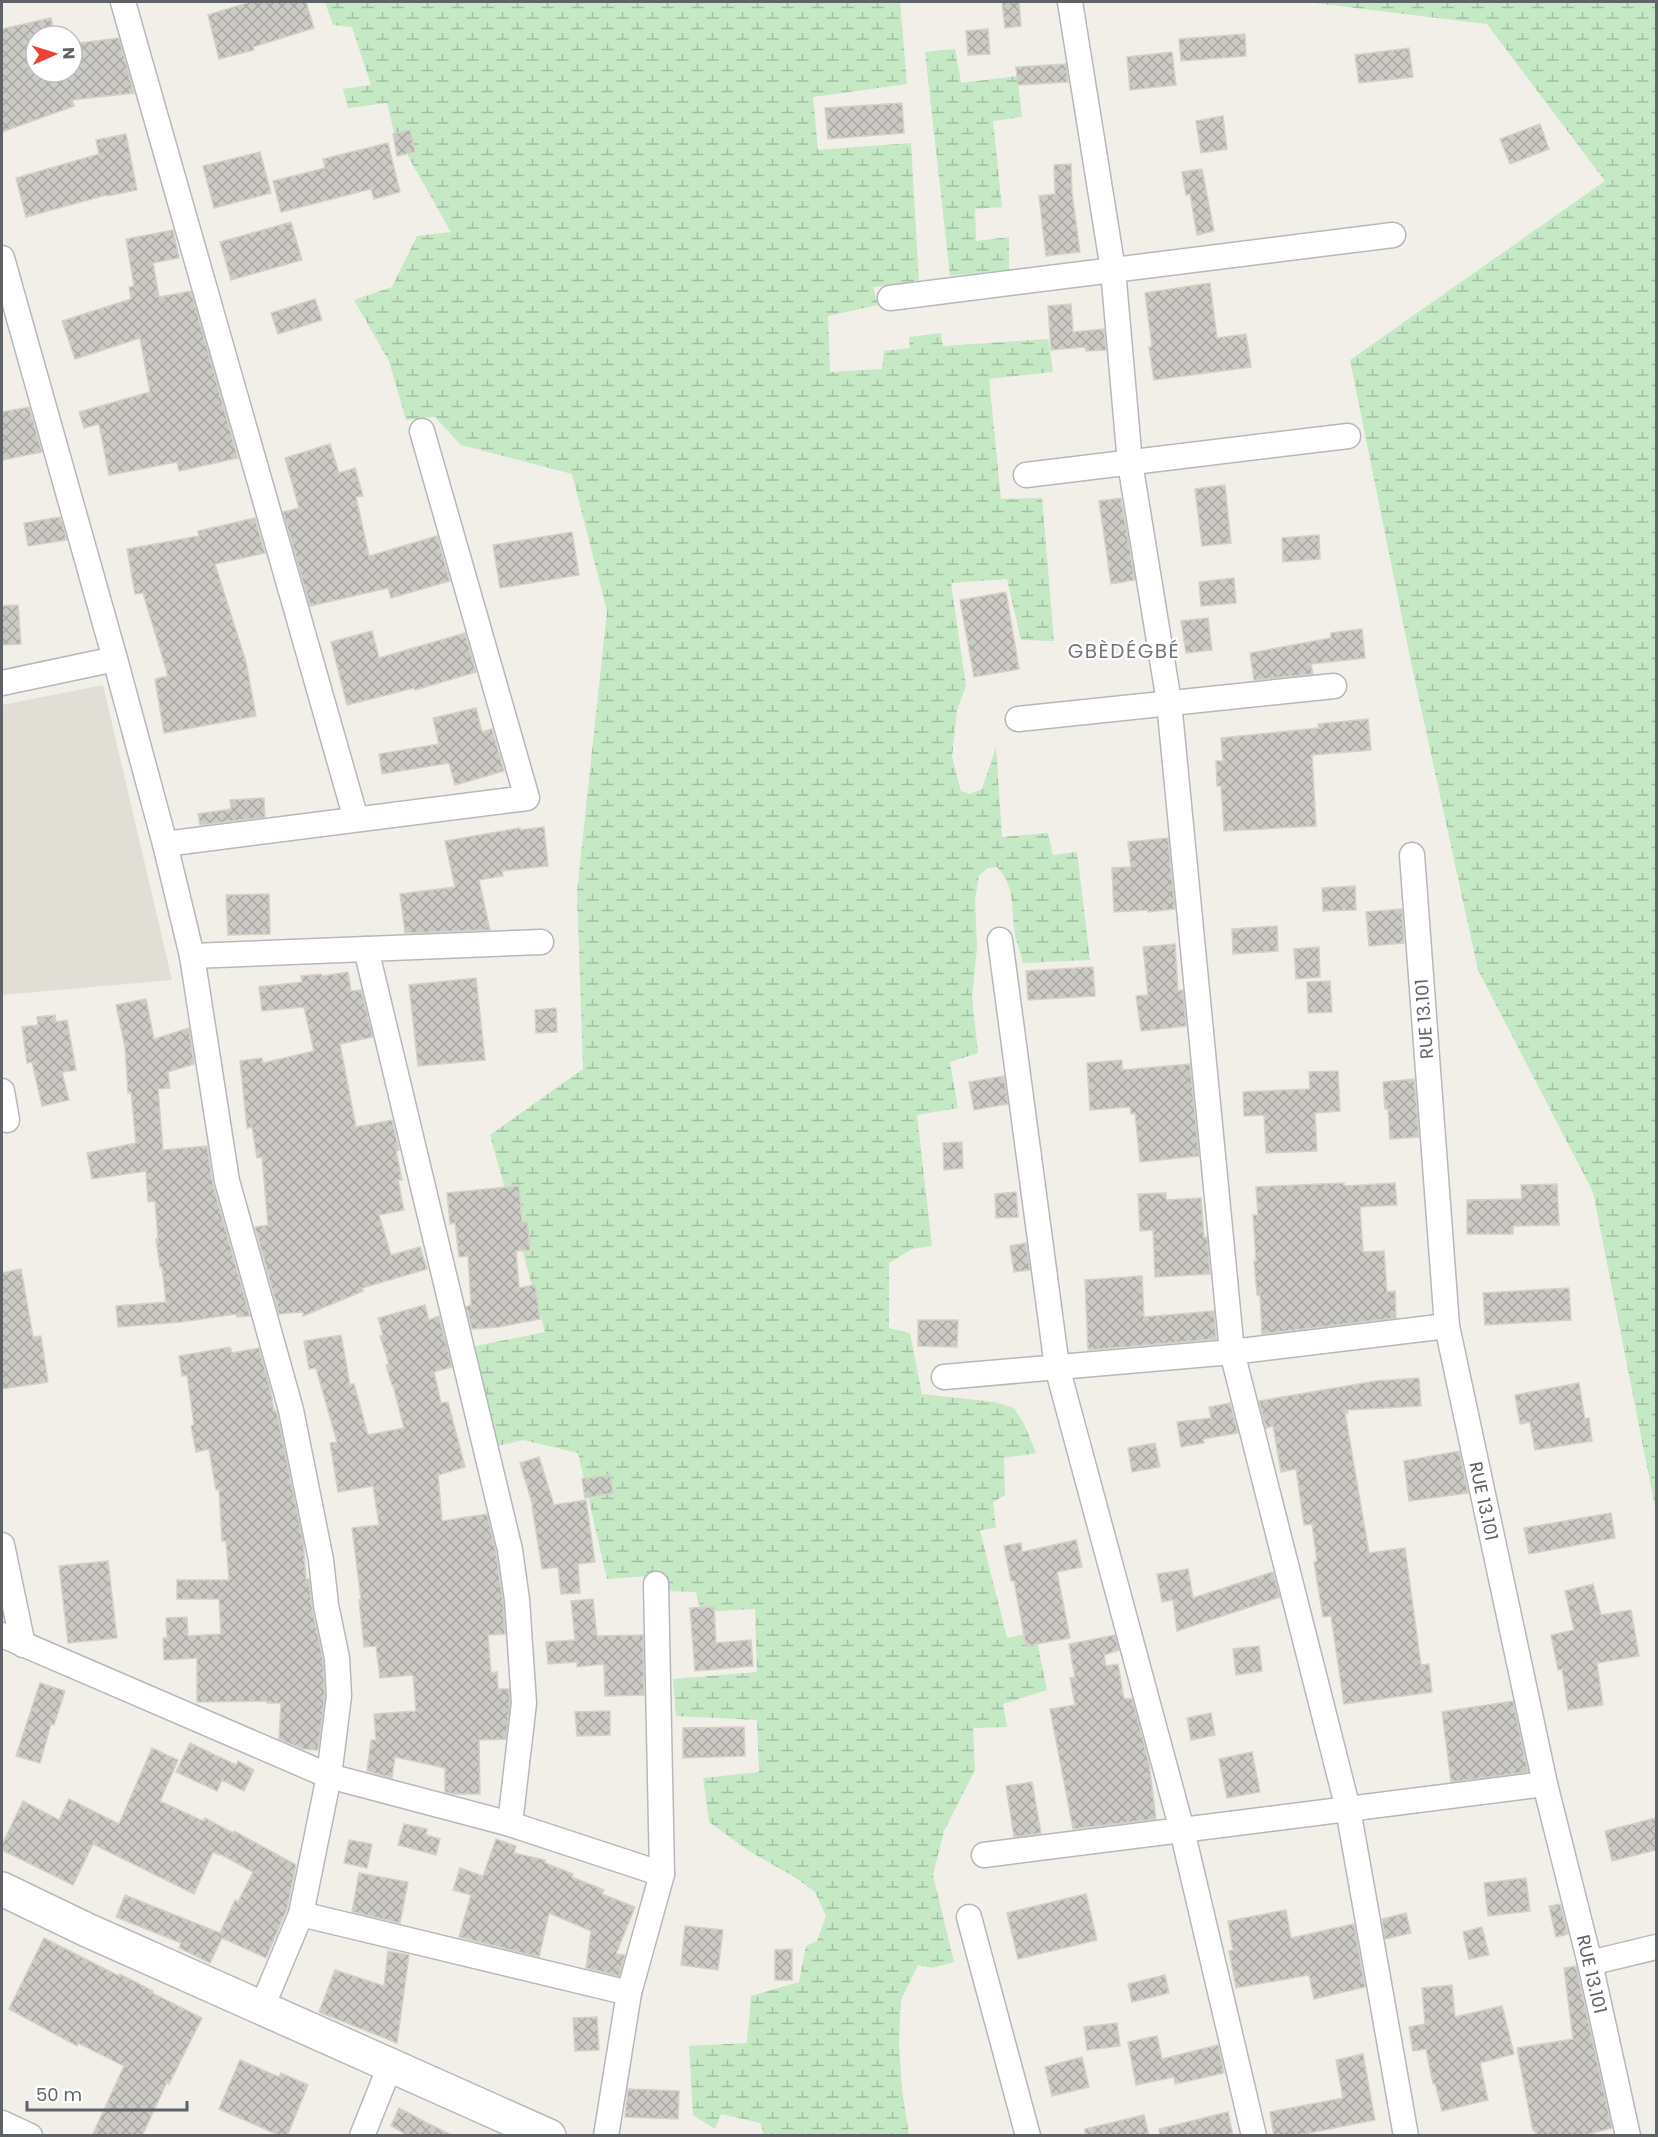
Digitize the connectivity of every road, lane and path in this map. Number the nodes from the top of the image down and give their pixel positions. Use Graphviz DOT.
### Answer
graph roads {
  1 [pos="123,2"];
  2 [pos="1070,2"];
  3 [pos="1393,235"];
  4 [pos="2,258"];
  5 [pos="1113,270"];
  6 [pos="890,298"];
  7 [pos="422,431"];
  8 [pos="1348,436"];
  9 [pos="1130,463"];
  10 [pos="1026,476"];
  11 [pos="115,659"];
  12 [pos="2,682"];
  13 [pos="1334,686"];
  14 [pos="1169,702"];
  15 [pos="1018,719"];
  16 [pos="356,819"];
  17 [pos="165,844"];
  18 [pos="1412,855"];
  19 [pos="1000,940"];
  20 [pos="541,942"];
  21 [pos="366,949"];
  22 [pos="192,956"];
  23 [pos="2,1091"];
  24 [pos="7,1120"];
  25 [pos="1447,1326"];
  26 [pos="1232,1352"];
  27 [pos="1057,1367"];
  28 [pos="944,1377"];
  29 [pos="2,1545"];
  30 [pos="656,1584"];
  31 [pos="12,1640"];
  32 [pos="329,1776"];
  33 [pos="1545,1784"];
  34 [pos="1348,1809"];
  35 [pos="510,1824"];
  36 [pos="1182,1830"];
  37 [pos="984,1855"];
  38 [pos="662,1874"];
  39 [pos="2,1889"];
  40 [pos="301,1914"];
  41 [pos="969,1917"];
  42 [pos="1656,1947"];
  43 [pos="1590,1963"];
  44 [pos="629,1993"];
  45 [pos="262,2007"];
  46 [pos="390,2066"];
  47 [pos="2,2123"];
  48 [pos="30,2136"];
  49 [pos="362,2136"];
  50 [pos="549,2136"];
  51 [pos="606,2136"];
  52 [pos="1028,2136"];
  53 [pos="1254,2136"];
  54 [pos="1406,2136"];
  55 [pos="1628,2136"];
  1 -- 16 [label="street"];
  2 -- 5 [label="street"];
  3 -- 5 [label="street"];
  4 -- 11 [label="street"];
  5 -- 6 [label="street"];
  5 -- 9 [label="street"];
  7 -- 16 [label="street"];
  8 -- 9 [label="street"];
  9 -- 10 [label="street"];
  9 -- 14 [label="street"];
  11 -- 12 [label="street"];
  11 -- 17 [label="street"];
  13 -- 14 [label="street"];
  14 -- 15 [label="street"];
  14 -- 26 [label="street"];
  16 -- 17 [label="street"];
  17 -- 22 [label="street"];
  18 -- 25 [label="street, RUE 13.101"];
  19 -- 27 [label="street"];
  20 -- 21 [label="street"];
  21 -- 22 [label="street"];
  21 -- 35 [label="street"];
  22 -- 32 [label="street"];
  23 -- 24 [label="street"];
  25 -- 26 [label="street"];
  25 -- 33 [label="street, RUE 13.101"];
  26 -- 27 [label="street"];
  26 -- 34 [label="street"];
  27 -- 28 [label="street"];
  27 -- 36 [label="street"];
  29 -- 31 [label="street"];
  30 -- 38 [label="street"];
  31 -- 32 [label="street"];
  32 -- 35 [label="street"];
  32 -- 40 [label="street"];
  33 -- 34 [label="street"];
  33 -- 43 [label="street, RUE 13.101"];
  34 -- 36 [label="street"];
  34 -- 54 [label="street"];
  35 -- 38 [label="street"];
  36 -- 37 [label="street"];
  36 -- 53 [label="street"];
  38 -- 44 [label="street"];
  39 -- 45 [label="main road"];
  40 -- 44 [label="street"];
  40 -- 45 [label="street"];
  41 -- 52 [label="street"];
  42 -- 43 [label="street"];
  43 -- 55 [label="street, RUE 13.101"];
  44 -- 51 [label="street"];
  45 -- 46 [label="main road"];
  46 -- 49 [label="street"];
  46 -- 50 [label="main road"];
  47 -- 48 [label="street"];
}
